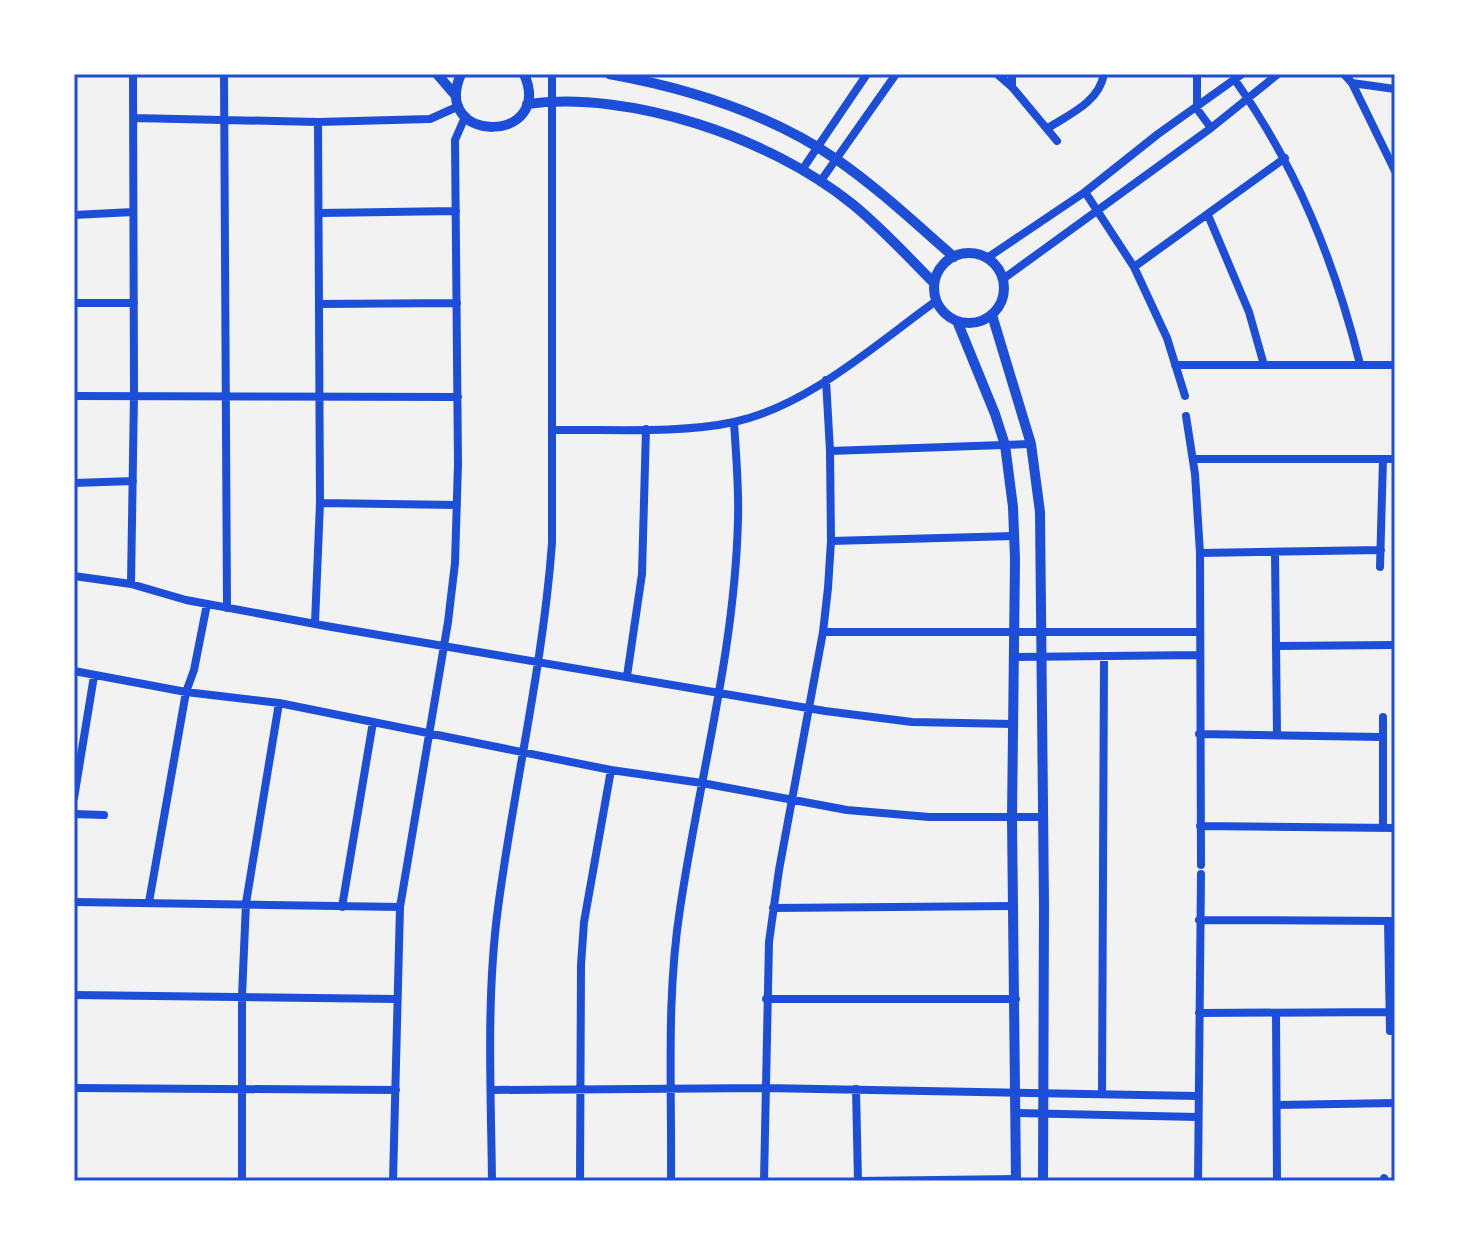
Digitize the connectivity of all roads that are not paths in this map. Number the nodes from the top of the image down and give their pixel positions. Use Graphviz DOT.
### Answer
graph roads {
  1 [pos="133,74"];
  2 [pos="224,74"];
  3 [pos="437,74"];
  4 [pos="461,74"];
  5 [pos="524,74"];
  6 [pos="552,74"];
  7 [pos="609,74"];
  8 [pos="867,74"];
  9 [pos="896,74"];
  10 [pos="997,74"];
  11 [pos="1012,74"];
  12 [pos="1104,74"];
  13 [pos="1197,74"];
  14 [pos="1278,74"];
  15 [pos="1344,74"];
  16 [pos="1239,77"];
  17 [pos="1352,83"];
  18 [pos="1012,87"];
  19 [pos="1395,89"];
  20 [pos="1248,99"];
  21 [pos="458,101"];
  22 [pos="552,101"];
  23 [pos="527,104"];
  24 [pos="1197,109"];
  25 [pos="465,117"];
  26 [pos="133,118"];
  27 [pos="224,120"];
  28 [pos="318,122"];
  29 [pos="1048,128"];
  30 [pos="1211,128"];
  31 [pos="1057,141"];
  32 [pos="818,148"];
  33 [pos="1285,158"];
  34 [pos="836,160"];
  35 [pos="802,170"];
  36 [pos="1395,171"];
  37 [pos="820,182"];
  38 [pos="1085,192"];
  39 [pos="1098,210"];
  40 [pos="456,211"];
  41 [pos="133,212"];
  42 [pos="320,213"];
  43 [pos="74,215"];
  44 [pos="1208,215"];
  45 [pos="954,257"];
  46 [pos="987,258"];
  47 [pos="1134,267"];
  48 [pos="1003,279"];
  49 [pos="934,283"];
  50 [pos="936,301"];
  51 [pos="74,303"];
  52 [pos="134,303"];
  53 [pos="457,303"];
  54 [pos="319,304"];
  55 [pos="992,315"];
  56 [pos="957,321"];
  57 [pos="1360,364"];
  58 [pos="1175,365"];
  59 [pos="1264,365"];
  60 [pos="1395,365"];
  61 [pos="826,380"];
  62 [pos="134,395"];
  63 [pos="74,396"];
  64 [pos="319,396"];
  65 [pos="1185,396"];
  66 [pos="226,397"];
  67 [pos="458,397"];
  68 [pos="1186,416"];
  69 [pos="734,422"];
  70 [pos="646,429"];
  71 [pos="552,430"];
  72 [pos="1031,444"];
  73 [pos="1005,445"];
  74 [pos="830,451"];
  75 [pos="1194,459"];
  76 [pos="1383,459"];
  77 [pos="1395,459"];
  78 [pos="133,481"];
  79 [pos="74,483"];
  80 [pos="320,503"];
  81 [pos="457,505"];
  82 [pos="1014,536"];
  83 [pos="831,541"];
  84 [pos="1381,550"];
  85 [pos="1275,552"];
  86 [pos="1200,553"];
  87 [pos="1380,567"];
  88 [pos="74,576"];
  89 [pos="131,584"];
  90 [pos="207,604"];
  91 [pos="227,608"];
  92 [pos="315,623"];
  93 [pos="823,632"];
  94 [pos="1199,632"];
  95 [pos="1014,633"];
  96 [pos="1042,634"];
  97 [pos="1395,645"];
  98 [pos="444,646"];
  99 [pos="1277,646"];
  100 [pos="1200,655"];
  101 [pos="1014,657"];
  102 [pos="1043,657"];
  103 [pos="1104,657"];
  104 [pos="538,661"];
  105 [pos="74,671"];
  106 [pos="94,676"];
  107 [pos="627,676"];
  108 [pos="186,692"];
  109 [pos="719,692"];
  110 [pos="279,703"];
  111 [pos="808,707"];
  112 [pos="1383,717"];
  113 [pos="373,722"];
  114 [pos="1012,724"];
  115 [pos="429,733"];
  116 [pos="1199,734"];
  117 [pos="1277,735"];
  118 [pos="1382,737"];
  119 [pos="523,752"];
  120 [pos="611,770"];
  121 [pos="702,783"];
  122 [pos="74,798"];
  123 [pos="793,800"];
  124 [pos="74,814"];
  125 [pos="104,815"];
  126 [pos="1043,817"];
  127 [pos="1012,818"];
  128 [pos="1200,826"];
  129 [pos="1383,828"];
  130 [pos="1395,828"];
  131 [pos="74,902"];
  132 [pos="149,902"];
  133 [pos="246,903"];
  134 [pos="1014,906"];
  135 [pos="342,907"];
  136 [pos="400,907"];
  137 [pos="773,908"];
  138 [pos="1199,920"];
  139 [pos="1392,921"];
  140 [pos="74,995"];
  141 [pos="242,996"];
  142 [pos="396,999"];
  143 [pos="766,999"];
  144 [pos="1016,999"];
  145 [pos="1389,1012"];
  146 [pos="1199,1013"];
  147 [pos="1276,1014"];
  148 [pos="1390,1031"];
  149 [pos="74,1088"];
  150 [pos="241,1088"];
  151 [pos="765,1088"];
  152 [pos="581,1089"];
  153 [pos="672,1089"];
  154 [pos="856,1089"];
  155 [pos="396,1090"];
  156 [pos="491,1090"];
  157 [pos="1017,1093"];
  158 [pos="1042,1094"];
  159 [pos="1102,1094"];
  160 [pos="1197,1096"];
  161 [pos="1395,1103"];
  162 [pos="1277,1105"];
  163 [pos="1017,1113"];
  164 [pos="1042,1113"];
  165 [pos="1197,1117"];
  166 [pos="1016,1180"];
  167 [pos="242,1181"];
  168 [pos="393,1181"];
  169 [pos="492,1181"];
  170 [pos="580,1181"];
  171 [pos="671,1181"];
  172 [pos="764,1181"];
  173 [pos="858,1181"];
  174 [pos="1043,1181"];
  175 [pos="1198,1181"];
  176 [pos="1277,1181"];
  1 -- 26 [label="street"];
  2 -- 27 [label="street"];
  3 -- 21 [label="street"];
  4 -- 21 [label="street"];
  5 -- 23 [label="street"];
  6 -- 22 [label="street"];
  7 -- 32 [label="street"];
  8 -- 32 [label="street"];
  9 -- 34 [label="street"];
  10 -- 18 [label="street"];
  11 -- 18 [label="street"];
  12 -- 29 [label="street"];
  13 -- 24 [label="street"];
  14 -- 20 [label="street"];
  15 -- 17 [label="street"];
  16 -- 20 [label="street"];
  16 -- 24 [label="street"];
  17 -- 19 [label="street"];
  17 -- 36 [label="street"];
  18 -- 29 [label="street"];
  20 -- 30 [label="street"];
  20 -- 33 [label="street"];
  21 -- 25 [label="street"];
  21 -- 28 [label="street"];
  22 -- 23 [label="street"];
  22 -- 35 [label="street"];
  22 -- 71 [label="street"];
  23 -- 25 [label="street"];
  24 -- 30 [label="street"];
  24 -- 38 [label="street"];
  25 -- 40 [label="street"];
  26 -- 27 [label="street"];
  26 -- 41 [label="street"];
  27 -- 28 [label="street"];
  27 -- 66 [label="street"];
  28 -- 42 [label="street"];
  29 -- 31 [label="street"];
  30 -- 39 [label="street"];
  32 -- 34 [label="street"];
  32 -- 35 [label="street"];
  33 -- 44 [label="street"];
  33 -- 57 [label="street"];
  34 -- 37 [label="street"];
  34 -- 45 [label="street"];
  35 -- 37 [label="street"];
  37 -- 49 [label="street"];
  38 -- 39 [label="street"];
  38 -- 46 [label="street"];
  39 -- 47 [label="street"];
  39 -- 48 [label="street"];
  40 -- 42 [label="street"];
  40 -- 53 [label="street"];
  41 -- 43 [label="street"];
  41 -- 52 [label="street"];
  42 -- 54 [label="street"];
  44 -- 47 [label="street"];
  44 -- 59 [label="street"];
  45 -- 46 [label="street"];
  45 -- 49 [label="street"];
  46 -- 48 [label="street"];
  47 -- 58 [label="street"];
  48 -- 55 [label="street"];
  49 -- 50 [label="street"];
  50 -- 56 [label="street"];
  50 -- 61 [label="street"];
  51 -- 52 [label="street"];
  52 -- 62 [label="street"];
  53 -- 54 [label="street"];
  53 -- 67 [label="street"];
  54 -- 64 [label="street"];
  55 -- 56 [label="street"];
  55 -- 72 [label="street"];
  56 -- 73 [label="street"];
  57 -- 59 [label="street"];
  57 -- 60 [label="street"];
  58 -- 59 [label="street"];
  58 -- 65 [label="street"];
  61 -- 69 [label="street"];
  61 -- 74 [label="street"];
  62 -- 63 [label="street"];
  62 -- 66 [label="street"];
  62 -- 78 [label="street"];
  64 -- 66 [label="street"];
  64 -- 67 [label="street"];
  64 -- 80 [label="street"];
  66 -- 91 [label="street"];
  67 -- 81 [label="street"];
  68 -- 75 [label="street"];
  69 -- 70 [label="street"];
  69 -- 109 [label="street"];
  70 -- 71 [label="street"];
  70 -- 107 [label="street"];
  71 -- 104 [label="street"];
  72 -- 73 [label="street"];
  72 -- 96 [label="street"];
  73 -- 74 [label="street"];
  73 -- 82 [label="street"];
  74 -- 83 [label="street"];
  75 -- 76 [label="street"];
  75 -- 86 [label="street"];
  76 -- 77 [label="street"];
  76 -- 84 [label="street"];
  78 -- 79 [label="street"];
  78 -- 89 [label="street"];
  80 -- 81 [label="street"];
  80 -- 92 [label="street"];
  81 -- 98 [label="street"];
  82 -- 83 [label="street"];
  82 -- 95 [label="street"];
  83 -- 93 [label="street"];
  84 -- 85 [label="street"];
  84 -- 87 [label="street"];
  85 -- 86 [label="street"];
  85 -- 99 [label="street"];
  86 -- 94 [label="street"];
  88 -- 89 [label="street"];
  89 -- 90 [label="street"];
  90 -- 91 [label="street"];
  90 -- 108 [label="street"];
  91 -- 92 [label="street"];
  92 -- 98 [label="street"];
  93 -- 95 [label="street"];
  93 -- 111 [label="street"];
  94 -- 96 [label="street"];
  94 -- 100 [label="street"];
  95 -- 96 [label="street"];
  95 -- 101 [label="street"];
  96 -- 102 [label="street"];
  97 -- 99 [label="street"];
  98 -- 104 [label="street"];
  98 -- 115 [label="street"];
  99 -- 117 [label="street"];
  100 -- 103 [label="street"];
  100 -- 116 [label="street"];
  101 -- 102 [label="street"];
  101 -- 114 [label="street"];
  102 -- 103 [label="street"];
  102 -- 126 [label="street"];
  103 -- 159 [label="street"];
  104 -- 107 [label="street"];
  104 -- 119 [label="street"];
  105 -- 106 [label="street"];
  106 -- 108 [label="street"];
  106 -- 122 [label="street"];
  107 -- 109 [label="street"];
  108 -- 110 [label="street"];
  108 -- 132 [label="street"];
  109 -- 111 [label="street"];
  109 -- 121 [label="street"];
  110 -- 113 [label="street"];
  110 -- 133 [label="street"];
  111 -- 114 [label="street"];
  111 -- 123 [label="street"];
  112 -- 118 [label="street"];
  113 -- 115 [label="street"];
  113 -- 135 [label="street"];
  114 -- 127 [label="street"];
  115 -- 119 [label="street"];
  115 -- 136 [label="street"];
  116 -- 117 [label="street"];
  116 -- 128 [label="street"];
  117 -- 118 [label="street"];
  118 -- 129 [label="street"];
  119 -- 120 [label="street"];
  119 -- 156 [label="street"];
  120 -- 121 [label="street"];
  120 -- 152 [label="street"];
  121 -- 123 [label="street"];
  121 -- 153 [label="street"];
  123 -- 127 [label="street"];
  123 -- 137 [label="street"];
  124 -- 125 [label="street"];
  126 -- 127 [label="street"];
  126 -- 158 [label="street"];
  127 -- 134 [label="street"];
  128 -- 129 [label="street"];
  128 -- 138 [label="street"];
  129 -- 130 [label="street"];
  131 -- 132 [label="street"];
  132 -- 133 [label="street"];
  133 -- 135 [label="street"];
  133 -- 141 [label="street"];
  134 -- 137 [label="street"];
  134 -- 144 [label="street"];
  135 -- 136 [label="street"];
  136 -- 142 [label="street"];
  137 -- 143 [label="street"];
  138 -- 139 [label="street"];
  138 -- 146 [label="street"];
  139 -- 145 [label="street"];
  140 -- 141 [label="street"];
  141 -- 142 [label="street"];
  141 -- 150 [label="street"];
  142 -- 155 [label="street"];
  143 -- 144 [label="street"];
  143 -- 151 [label="street"];
  144 -- 157 [label="street"];
  145 -- 147 [label="street"];
  145 -- 148 [label="street"];
  146 -- 147 [label="street"];
  146 -- 160 [label="street"];
  147 -- 162 [label="street"];
  149 -- 150 [label="street"];
  150 -- 155 [label="street"];
  150 -- 167 [label="street"];
  151 -- 153 [label="street"];
  151 -- 154 [label="street"];
  151 -- 172 [label="street"];
  152 -- 153 [label="street"];
  152 -- 156 [label="street"];
  152 -- 170 [label="street"];
  153 -- 171 [label="street"];
  154 -- 157 [label="street"];
  154 -- 173 [label="street"];
  155 -- 168 [label="street"];
  156 -- 169 [label="street"];
  157 -- 158 [label="street"];
  157 -- 163 [label="street"];
  158 -- 159 [label="street"];
  158 -- 164 [label="street"];
  159 -- 160 [label="street"];
  160 -- 165 [label="street"];
  161 -- 162 [label="street"];
  162 -- 176 [label="street"];
  163 -- 164 [label="street"];
  163 -- 166 [label="street"];
  164 -- 165 [label="street"];
  164 -- 174 [label="street"];
  165 -- 175 [label="street"];
  166 -- 173 [label="street"];
}
